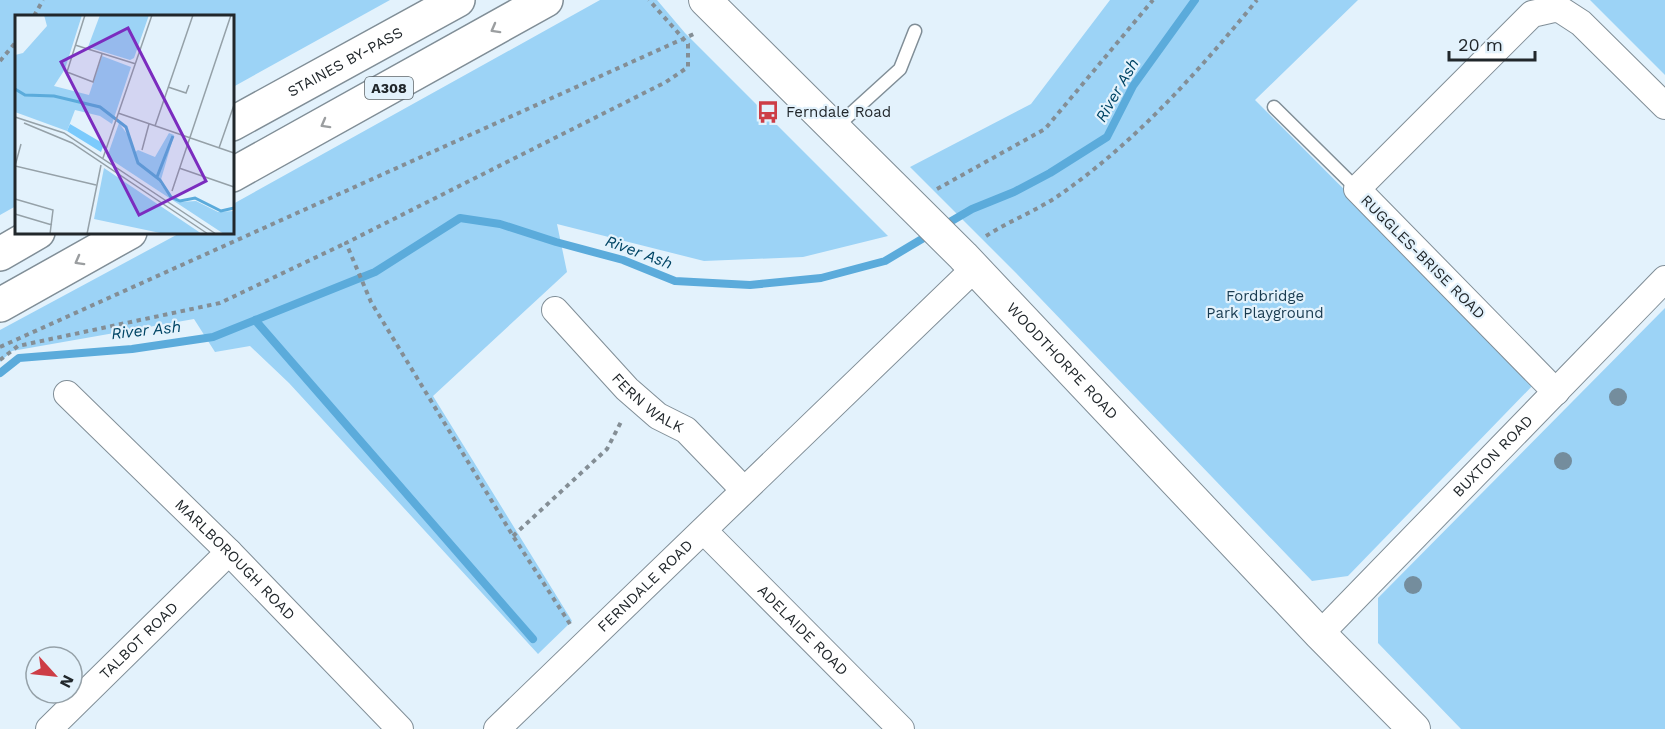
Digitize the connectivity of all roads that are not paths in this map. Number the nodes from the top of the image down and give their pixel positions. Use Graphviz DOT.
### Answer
graph roads {
  1 [pos="458,0"];
  2 [pos="546,0"];
  3 [pos="705,0"];
  4 [pos="1558,4"];
  5 [pos="915,31"];
  6 [pos="1665,106"];
  7 [pos="1274,107"];
  8 [pos="234,123"];
  9 [pos="835,128"];
  10 [pos="234,174"];
  11 [pos="1357,189"];
  12 [pos="35,234"];
  13 [pos="126,234"];
  14 [pos="945,238"];
  15 [pos="0,254"];
  16 [pos="1665,279"];
  17 [pos="0,305"];
  18 [pos="555,310"];
  19 [pos="1556,392"];
  20 [pos="67,394"];
  21 [pos="744,490"];
  22 [pos="704,531"];
  23 [pos="229,552"];
  24 [pos="1320,634"];
  25 [pos="49,729"];
  26 [pos="400,729"];
  27 [pos="497,729"];
  28 [pos="900,729"];
  29 [pos="1414,729"];
  1 -- 8 [label="highway, STAINES BY-PASS"];
  2 -- 10 [label="highway, A308, one-way"];
  3 -- 9 [label="street, WOODTHORPE ROAD"];
  4 -- 6 [label="street, RUGGLES-BRISE ROAD"];
  4 -- 11 [label="street, RUGGLES-BRISE ROAD"];
  5 -- 9 [label="lane"];
  7 -- 11 [label="lane"];
  9 -- 14 [label="street, WOODTHORPE ROAD"];
  11 -- 19 [label="street, RUGGLES-BRISE ROAD"];
  12 -- 15 [label="highway"];
  13 -- 17 [label="highway, one-way"];
  14 -- 21 [label="street, FERNDALE ROAD"];
  14 -- 24 [label="street, WOODTHORPE ROAD"];
  16 -- 19 [label="street, BUXTON ROAD"];
  18 -- 21 [label="street, FERN WALK"];
  19 -- 24 [label="street, BUXTON ROAD"];
  20 -- 23 [label="street, MARLBOROUGH ROAD"];
  21 -- 22 [label="street, FERNDALE ROAD"];
  22 -- 27 [label="street, FERNDALE ROAD"];
  22 -- 28 [label="street, ADELAIDE ROAD"];
  23 -- 25 [label="street, TALBOT ROAD"];
  23 -- 26 [label="street, MARLBOROUGH ROAD"];
  24 -- 29 [label="street, WOODTHORPE ROAD"];
}
